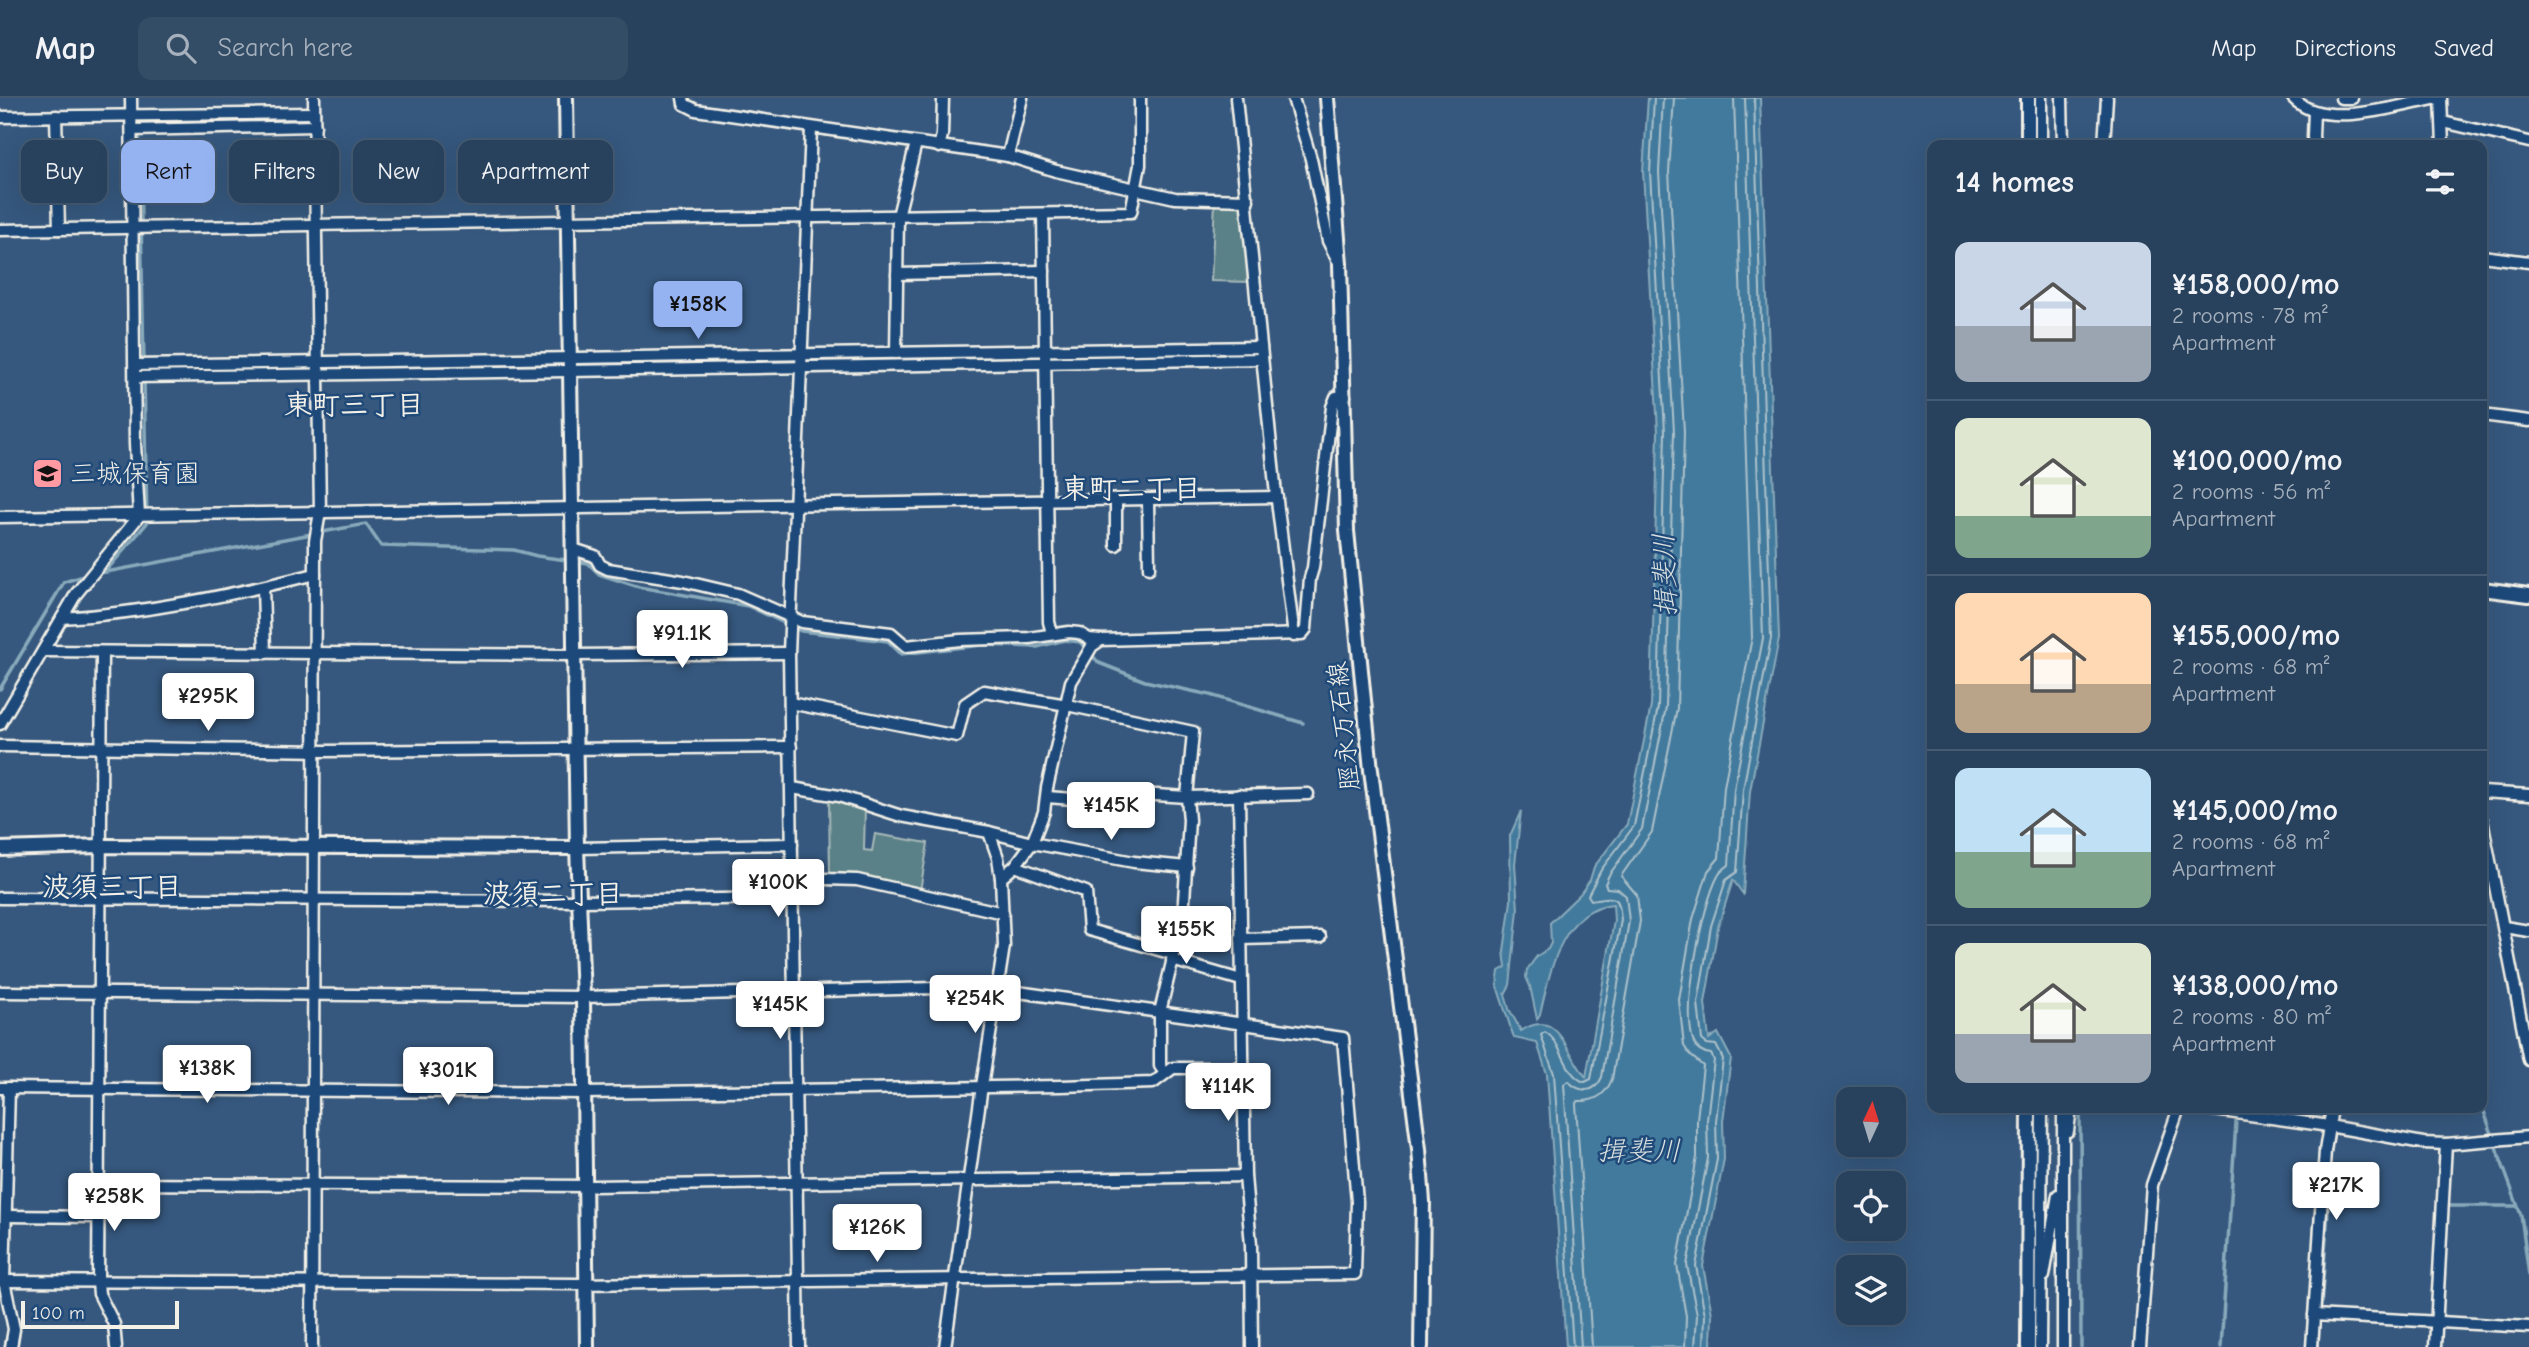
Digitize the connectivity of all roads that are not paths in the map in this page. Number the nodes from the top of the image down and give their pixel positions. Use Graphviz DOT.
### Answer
graph roads {
  1 [pos="131,98"];
  2 [pos="314,98"];
  3 [pos="566,98"];
  4 [pos="683,98"];
  5 [pos="943,98"];
  6 [pos="1022,98"];
  7 [pos="1140,98"];
  8 [pos="1236,98"];
  9 [pos="1293,98"];
  10 [pos="1326,98"];
  11 [pos="2028,98"];
  12 [pos="2041,98"];
  13 [pos="2062,98"];
  14 [pos="2107,98"];
  15 [pos="2293,98"];
  16 [pos="2341,98"];
  17 [pos="2352,98"];
  18 [pos="2439,98"];
  19 [pos="2314,111"];
  20 [pos="314,113"];
  21 [pos="131,114"];
  22 [pos="56,116"];
  23 [pos="0,117"];
  24 [pos="2443,122"];
  25 [pos="315,125"];
  26 [pos="811,128"];
  27 [pos="131,130"];
  28 [pos="2028,140"];
  29 [pos="2041,140"];
  30 [pos="2063,140"];
  31 [pos="2104,140"];
  32 [pos="2314,140"];
  33 [pos="2443,140"];
  34 [pos="2529,142"];
  35 [pos="916,144"];
  36 [pos="939,147"];
  37 [pos="1008,156"];
  38 [pos="1133,189"];
  39 [pos="1248,200"];
  40 [pos="1043,214"];
  41 [pos="898,216"];
  42 [pos="807,217"];
  43 [pos="569,221"];
  44 [pos="316,226"];
  45 [pos="132,228"];
  46 [pos="59,229"];
  47 [pos="0,230"];
  48 [pos="2487,257"];
  49 [pos="2529,262"];
  50 [pos="1340,264"];
  51 [pos="1044,271"];
  52 [pos="897,274"];
  53 [pos="1261,347"];
  54 [pos="1046,351"];
  55 [pos="896,353"];
  56 [pos="800,354"];
  57 [pos="571,358"];
  58 [pos="1262,359"];
  59 [pos="318,361"];
  60 [pos="1046,363"];
  61 [pos="135,365"];
  62 [pos="800,367"];
  63 [pos="571,373"];
  64 [pos="318,375"];
  65 [pos="135,377"];
  66 [pos="1345,396"];
  67 [pos="2487,416"];
  68 [pos="2529,421"];
  69 [pos="1277,497"];
  70 [pos="1116,499"];
  71 [pos="1148,499"];
  72 [pos="1049,500"];
  73 [pos="795,504"];
  74 [pos="572,508"];
  75 [pos="320,512"];
  76 [pos="139,516"];
  77 [pos="0,517"];
  78 [pos="1115,545"];
  79 [pos="573,549"];
  80 [pos="1149,568"];
  81 [pos="315,574"];
  82 [pos="264,587"];
  83 [pos="2487,590"];
  84 [pos="2529,594"];
  85 [pos="790,617"];
  86 [pos="62,618"];
  87 [pos="1052,633"];
  88 [pos="1294,636"];
  89 [pos="1101,640"];
  90 [pos="43,651"];
  91 [pos="102,652"];
  92 [pos="265,653"];
  93 [pos="315,653"];
  94 [pos="789,653"];
  95 [pos="575,655"];
  96 [pos="790,703"];
  97 [pos="1067,705"];
  98 [pos="0,724"];
  99 [pos="0,746"];
  100 [pos="792,747"];
  101 [pos="102,748"];
  102 [pos="314,750"];
  103 [pos="576,751"];
  104 [pos="792,788"];
  105 [pos="2487,792"];
  106 [pos="1308,794"];
  107 [pos="1239,795"];
  108 [pos="2529,795"];
  109 [pos="1047,797"];
  110 [pos="1187,797"];
  111 [pos="989,832"];
  112 [pos="1032,842"];
  113 [pos="792,844"];
  114 [pos="101,846"];
  115 [pos="315,847"];
  116 [pos="577,848"];
  117 [pos="0,849"];
  118 [pos="1015,866"];
  119 [pos="1186,867"];
  120 [pos="2487,871"];
  121 [pos="793,878"];
  122 [pos="1000,878"];
  123 [pos="0,898"];
  124 [pos="101,898"];
  125 [pos="793,898"];
  126 [pos="314,899"];
  127 [pos="580,901"];
  128 [pos="1003,913"];
  129 [pos="2504,927"];
  130 [pos="2529,931"];
  131 [pos="1320,937"];
  132 [pos="1241,939"];
  133 [pos="1172,957"];
  134 [pos="1241,980"];
  135 [pos="997,989"];
  136 [pos="0,992"];
  137 [pos="101,994"];
  138 [pos="794,994"];
  139 [pos="313,995"];
  140 [pos="583,998"];
  141 [pos="1160,1012"];
  142 [pos="1243,1025"];
  143 [pos="2529,1060"];
  144 [pos="1243,1068"];
  145 [pos="1165,1073"];
  146 [pos="982,1086"];
  147 [pos="4,1088"];
  148 [pos="100,1089"];
  149 [pos="796,1089"];
  150 [pos="313,1091"];
  151 [pos="583,1093"];
  152 [pos="2029,1113"];
  153 [pos="2042,1113"];
  154 [pos="2063,1113"];
  155 [pos="2070,1113"];
  156 [pos="2177,1113"];
  157 [pos="2236,1113"];
  158 [pos="2331,1113"];
  159 [pos="2329,1126"];
  160 [pos="2529,1137"];
  161 [pos="2446,1144"];
  162 [pos="2063,1161"];
  163 [pos="1245,1176"];
  164 [pos="968,1180"];
  165 [pos="3,1184"];
  166 [pos="100,1184"];
  167 [pos="798,1184"];
  168 [pos="314,1186"];
  169 [pos="584,1186"];
  170 [pos="6,1216"];
  171 [pos="99,1217"];
  172 [pos="1251,1276"];
  173 [pos="955,1278"];
  174 [pos="2,1281"];
  175 [pos="800,1281"];
  176 [pos="98,1282"];
  177 [pos="313,1284"];
  178 [pos="586,1284"];
  179 [pos="2040,1290"];
  180 [pos="2314,1315"];
  181 [pos="2436,1322"];
  182 [pos="2529,1327"];
  183 [pos="11,1347"];
  184 [pos="116,1347"];
  185 [pos="312,1347"];
  186 [pos="587,1347"];
  187 [pos="799,1347"];
  188 [pos="945,1347"];
  189 [pos="1252,1347"];
  190 [pos="1421,1347"];
  191 [pos="2028,1347"];
  192 [pos="2040,1347"];
  193 [pos="2063,1347"];
  194 [pos="2140,1347"];
  195 [pos="2312,1347"];
  196 [pos="2435,1347"];
  1 -- 21 [label="street"];
  2 -- 20 [label="street"];
  3 -- 43 [label="street"];
  4 -- 26 [label="street"];
  5 -- 36 [label="street"];
  6 -- 37 [label="street"];
  7 -- 38 [label="street"];
  8 -- 39 [label="street"];
  9 -- 50 [label="street"];
  10 -- 50 [label="street, 脛永万石線"];
  11 -- 28 [label="street"];
  12 -- 29 [label="street"];
  13 -- 30 [label="street"];
  14 -- 31 [label="street"];
  15 -- 19 [label="street"];
  16 -- 17 [label="street"];
  18 -- 19 [label="street"];
  18 -- 24 [label="street"];
  19 -- 32 [label="street"];
  20 -- 21 [label="street"];
  20 -- 25 [label="street"];
  21 -- 22 [label="street"];
  21 -- 27 [label="street"];
  22 -- 23 [label="street"];
  22 -- 46 [label="street"];
  24 -- 33 [label="street"];
  24 -- 34 [label="street"];
  25 -- 27 [label="street"];
  25 -- 44 [label="street"];
  26 -- 35 [label="street"];
  26 -- 42 [label="street"];
  27 -- 45 [label="street"];
  35 -- 36 [label="street"];
  35 -- 41 [label="street"];
  36 -- 37 [label="street"];
  37 -- 38 [label="street"];
  38 -- 39 [label="street"];
  38 -- 40 [label="street"];
  39 -- 53 [label="street"];
  40 -- 41 [label="street"];
  40 -- 51 [label="street"];
  41 -- 42 [label="street"];
  41 -- 52 [label="street"];
  42 -- 43 [label="street"];
  42 -- 56 [label="street"];
  43 -- 44 [label="street"];
  43 -- 57 [label="street"];
  44 -- 45 [label="street"];
  44 -- 59 [label="street"];
  45 -- 46 [label="street"];
  45 -- 61 [label="street"];
  46 -- 47 [label="street"];
  48 -- 49 [label="street"];
  50 -- 66 [label="street, 脛永万石線"];
  51 -- 52 [label="street"];
  51 -- 54 [label="street"];
  52 -- 55 [label="street"];
  53 -- 54 [label="street"];
  53 -- 58 [label="street"];
  54 -- 55 [label="street"];
  54 -- 60 [label="street"];
  55 -- 56 [label="street"];
  56 -- 57 [label="street"];
  56 -- 62 [label="street"];
  57 -- 59 [label="street"];
  57 -- 63 [label="street"];
  58 -- 60 [label="street"];
  58 -- 69 [label="street"];
  59 -- 61 [label="street"];
  59 -- 64 [label="street"];
  60 -- 62 [label="street"];
  60 -- 72 [label="street"];
  61 -- 65 [label="street"];
  62 -- 63 [label="street"];
  62 -- 73 [label="street"];
  63 -- 64 [label="street"];
  63 -- 74 [label="street"];
  64 -- 65 [label="street"];
  64 -- 75 [label="street"];
  65 -- 76 [label="street"];
  66 -- 88 [label="street"];
  66 -- 190 [label="street, 脛永万石線"];
  67 -- 68 [label="street"];
  69 -- 71 [label="street"];
  69 -- 88 [label="street"];
  70 -- 71 [label="street"];
  70 -- 72 [label="street"];
  70 -- 78 [label="street"];
  71 -- 80 [label="street"];
  72 -- 73 [label="street"];
  72 -- 87 [label="street"];
  73 -- 74 [label="street"];
  73 -- 85 [label="street"];
  74 -- 75 [label="street"];
  74 -- 79 [label="street"];
  75 -- 76 [label="street"];
  75 -- 81 [label="street"];
  76 -- 77 [label="street"];
  76 -- 86 [label="street"];
  79 -- 85 [label="street"];
  79 -- 95 [label="street"];
  81 -- 82 [label="street"];
  81 -- 93 [label="street"];
  82 -- 86 [label="street"];
  82 -- 92 [label="street"];
  83 -- 84 [label="street"];
  85 -- 87 [label="street"];
  85 -- 94 [label="street"];
  86 -- 90 [label="street"];
  87 -- 89 [label="street"];
  88 -- 89 [label="street"];
  89 -- 97 [label="street"];
  90 -- 91 [label="street"];
  90 -- 98 [label="street"];
  91 -- 92 [label="street"];
  91 -- 101 [label="street"];
  92 -- 93 [label="street"];
  93 -- 95 [label="street"];
  93 -- 102 [label="street"];
  94 -- 95 [label="street"];
  94 -- 96 [label="street"];
  95 -- 103 [label="street"];
  96 -- 97 [label="street"];
  96 -- 100 [label="street"];
  97 -- 109 [label="street"];
  97 -- 110 [label="street"];
  99 -- 101 [label="street"];
  100 -- 103 [label="street"];
  100 -- 104 [label="street"];
  101 -- 102 [label="street"];
  101 -- 114 [label="street"];
  102 -- 103 [label="street"];
  102 -- 115 [label="street"];
  103 -- 116 [label="street"];
  104 -- 111 [label="street"];
  104 -- 113 [label="street"];
  105 -- 108 [label="street"];
  106 -- 107 [label="street"];
  107 -- 110 [label="street"];
  107 -- 132 [label="street"];
  109 -- 110 [label="street"];
  109 -- 112 [label="street"];
  110 -- 119 [label="street"];
  111 -- 112 [label="street"];
  111 -- 122 [label="street"];
  112 -- 118 [label="street"];
  112 -- 119 [label="street"];
  113 -- 116 [label="street"];
  113 -- 121 [label="street"];
  114 -- 115 [label="street"];
  114 -- 117 [label="street"];
  114 -- 124 [label="street"];
  115 -- 116 [label="street"];
  115 -- 126 [label="street"];
  116 -- 127 [label="street"];
  118 -- 122 [label="street"];
  118 -- 133 [label="street"];
  119 -- 133 [label="street"];
  120 -- 129 [label="street"];
  121 -- 125 [label="street"];
  121 -- 128 [label="street"];
  122 -- 128 [label="street"];
  123 -- 124 [label="street"];
  124 -- 126 [label="street"];
  124 -- 137 [label="street"];
  125 -- 127 [label="street"];
  125 -- 138 [label="street"];
  126 -- 127 [label="street"];
  126 -- 139 [label="street"];
  127 -- 140 [label="street"];
  128 -- 135 [label="street"];
  129 -- 130 [label="street"];
  129 -- 143 [label="street"];
  131 -- 132 [label="street"];
  132 -- 134 [label="street"];
  133 -- 134 [label="street"];
  133 -- 141 [label="street"];
  134 -- 142 [label="street"];
  135 -- 138 [label="street"];
  135 -- 141 [label="street"];
  135 -- 146 [label="street"];
  136 -- 137 [label="street"];
  137 -- 139 [label="street"];
  137 -- 148 [label="street"];
  138 -- 140 [label="street"];
  138 -- 149 [label="street"];
  139 -- 140 [label="street"];
  139 -- 150 [label="street"];
  140 -- 151 [label="street"];
  141 -- 142 [label="street"];
  141 -- 145 [label="street"];
  142 -- 144 [label="street"];
  142 -- 172 [label="street"];
  144 -- 145 [label="street"];
  144 -- 163 [label="street"];
  145 -- 146 [label="street"];
  146 -- 149 [label="street"];
  146 -- 164 [label="street"];
  147 -- 148 [label="street"];
  147 -- 165 [label="street"];
  148 -- 150 [label="street"];
  148 -- 166 [label="street"];
  149 -- 151 [label="street"];
  149 -- 167 [label="street"];
  150 -- 151 [label="street"];
  150 -- 168 [label="street"];
  151 -- 169 [label="street"];
  152 -- 191 [label="street"];
  153 -- 179 [label="street"];
  154 -- 162 [label="street"];
  155 -- 162 [label="street"];
  156 -- 194 [label="street"];
  157 -- 159 [label="street"];
  158 -- 159 [label="street"];
  159 -- 161 [label="street"];
  159 -- 180 [label="street"];
  160 -- 161 [label="street"];
  161 -- 181 [label="street"];
  162 -- 179 [label="street"];
  162 -- 193 [label="street"];
  163 -- 164 [label="street"];
  163 -- 172 [label="street"];
  164 -- 167 [label="street"];
  164 -- 173 [label="street"];
  165 -- 170 [label="street"];
  166 -- 168 [label="street"];
  166 -- 171 [label="street"];
  167 -- 169 [label="street"];
  167 -- 175 [label="street"];
  168 -- 169 [label="street"];
  168 -- 177 [label="street"];
  169 -- 178 [label="street"];
  170 -- 171 [label="street"];
  170 -- 174 [label="street"];
  171 -- 176 [label="street"];
  172 -- 173 [label="street"];
  172 -- 189 [label="street"];
  173 -- 175 [label="street"];
  173 -- 188 [label="street"];
  174 -- 176 [label="street"];
  174 -- 183 [label="street"];
  175 -- 178 [label="street"];
  175 -- 187 [label="street"];
  176 -- 177 [label="street"];
  176 -- 184 [label="street"];
  177 -- 178 [label="street"];
  177 -- 185 [label="street"];
  178 -- 186 [label="street"];
  179 -- 192 [label="street"];
  180 -- 181 [label="street"];
  180 -- 195 [label="street"];
  181 -- 182 [label="street"];
  181 -- 196 [label="street"];
}
